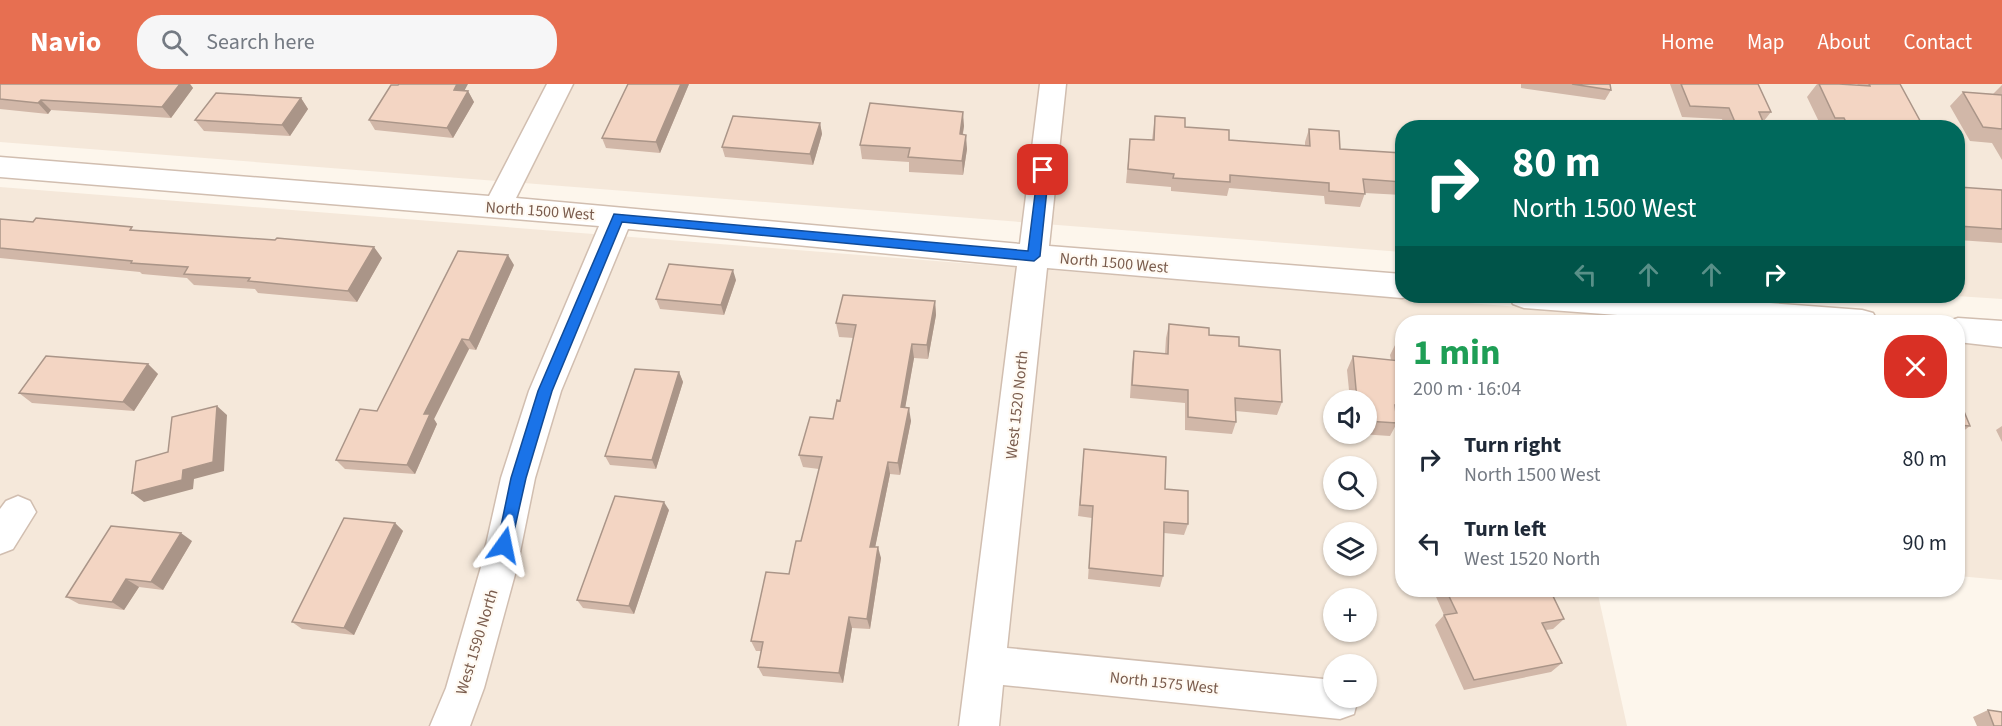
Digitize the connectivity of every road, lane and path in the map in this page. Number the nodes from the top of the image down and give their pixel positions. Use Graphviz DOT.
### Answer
graph roads {
  1 [pos="560,84"];
  2 [pos="1053,84"];
  3 [pos="0,167"];
  4 [pos="497,208"];
  5 [pos="618,217"];
  6 [pos="1034,256"];
  7 [pos="1395,285"];
  8 [pos="1615,303"];
  9 [pos="1771,315"];
  10 [pos="1965,331"];
  11 [pos="2002,334"];
  12 [pos="987,665"];
  13 [pos="1323,698"];
  14 [pos="450,726"];
  15 [pos="980,726"];
  1 -- 4 [label="street"];
  2 -- 6 [label="street, West 1520 North"];
  3 -- 4 [label="street, North 1500 West"];
  4 -- 5 [label="street, North 1500 West"];
  5 -- 6 [label="street, North 1500 West"];
  5 -- 14 [label="street, West 1590 North"];
  6 -- 7 [label="street, North 1500 West"];
  6 -- 12 [label="street, West 1520 North"];
  8 -- 9 [label="street"];
  10 -- 11 [label="street"];
  12 -- 13 [label="street, North 1575 West"];
  12 -- 15 [label="street, West 1520 North"];
}
